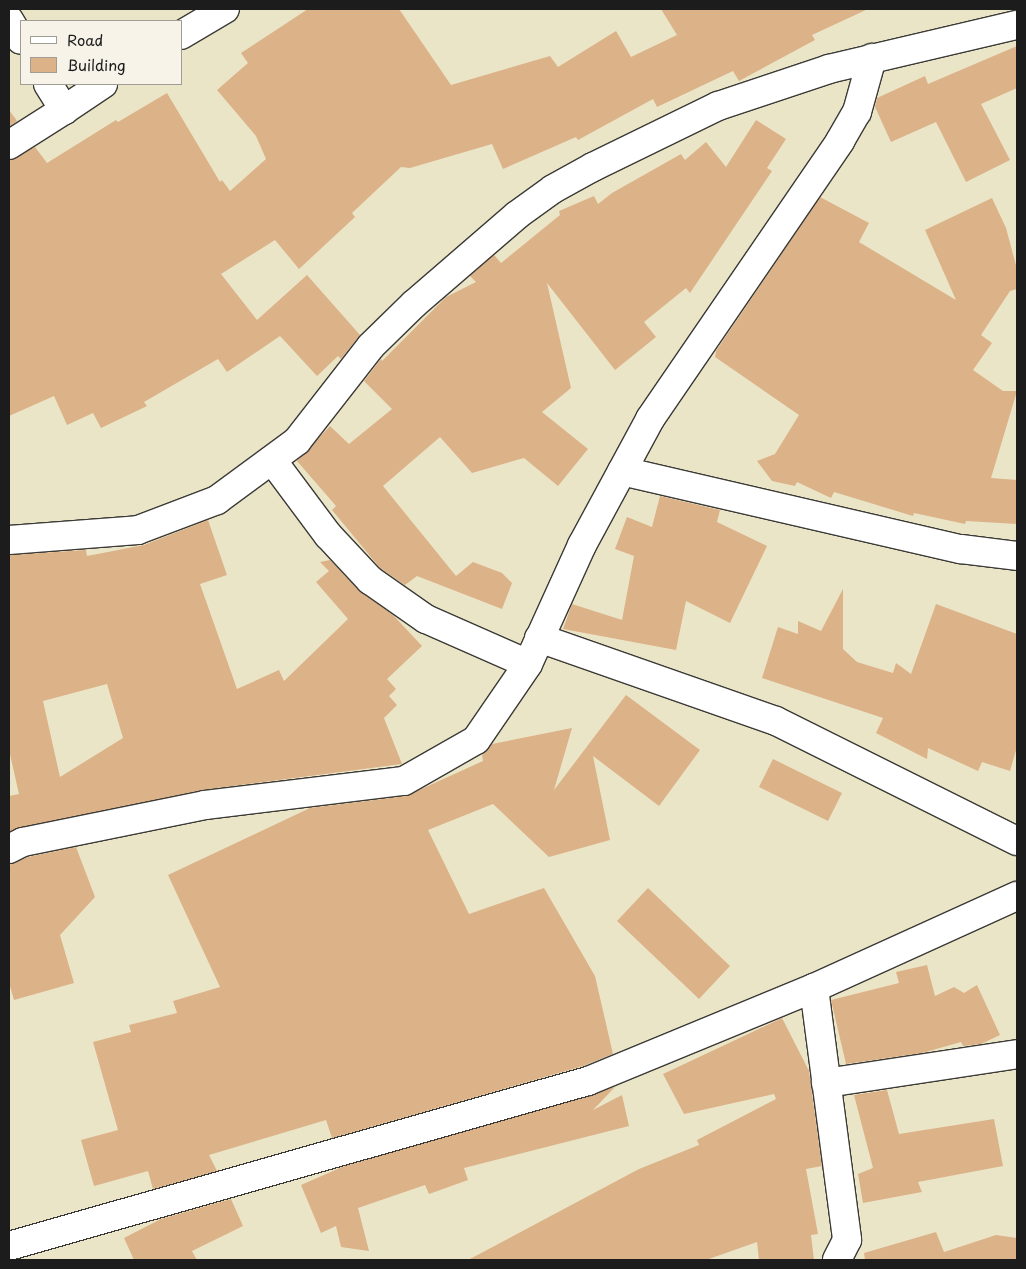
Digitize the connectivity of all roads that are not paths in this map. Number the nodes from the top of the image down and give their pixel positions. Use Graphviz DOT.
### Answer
graph roads {
  1 [pos="225,9"];
  2 [pos="9,20"];
  3 [pos="1017,25"];
  4 [pos="182,34"];
  5 [pos="20,38"];
  6 [pos="872,58"];
  7 [pos="49,85"];
  8 [pos="102,85"];
  9 [pos="64,110"];
  10 [pos="9,145"];
  11 [pos="272,460"];
  12 [pos="622,471"];
  13 [pos="9,540"];
  14 [pos="1017,556"];
  15 [pos="539,638"];
  16 [pos="528,664"];
  17 [pos="1017,840"];
  18 [pos="9,849"];
  19 [pos="1017,896"];
  20 [pos="814,988"];
  21 [pos="1017,1054"];
  22 [pos="826,1083"];
  23 [pos="9,1246"];
  24 [pos="847,1254"];
  1 -- 4 [label="street"];
  2 -- 5 [label="street"];
  3 -- 6 [label="street"];
  6 -- 11 [label="street"];
  6 -- 12 [label="street"];
  7 -- 9 [label="street"];
  8 -- 9 [label="street"];
  9 -- 10 [label="street"];
  11 -- 13 [label="street"];
  11 -- 16 [label="street"];
  12 -- 14 [label="street"];
  12 -- 15 [label="street"];
  15 -- 16 [label="street"];
  15 -- 17 [label="street"];
  16 -- 18 [label="street"];
  19 -- 20 [label="street"];
  20 -- 22 [label="street"];
  20 -- 23 [label="street"];
  21 -- 22 [label="street"];
  22 -- 24 [label="street"];
}
